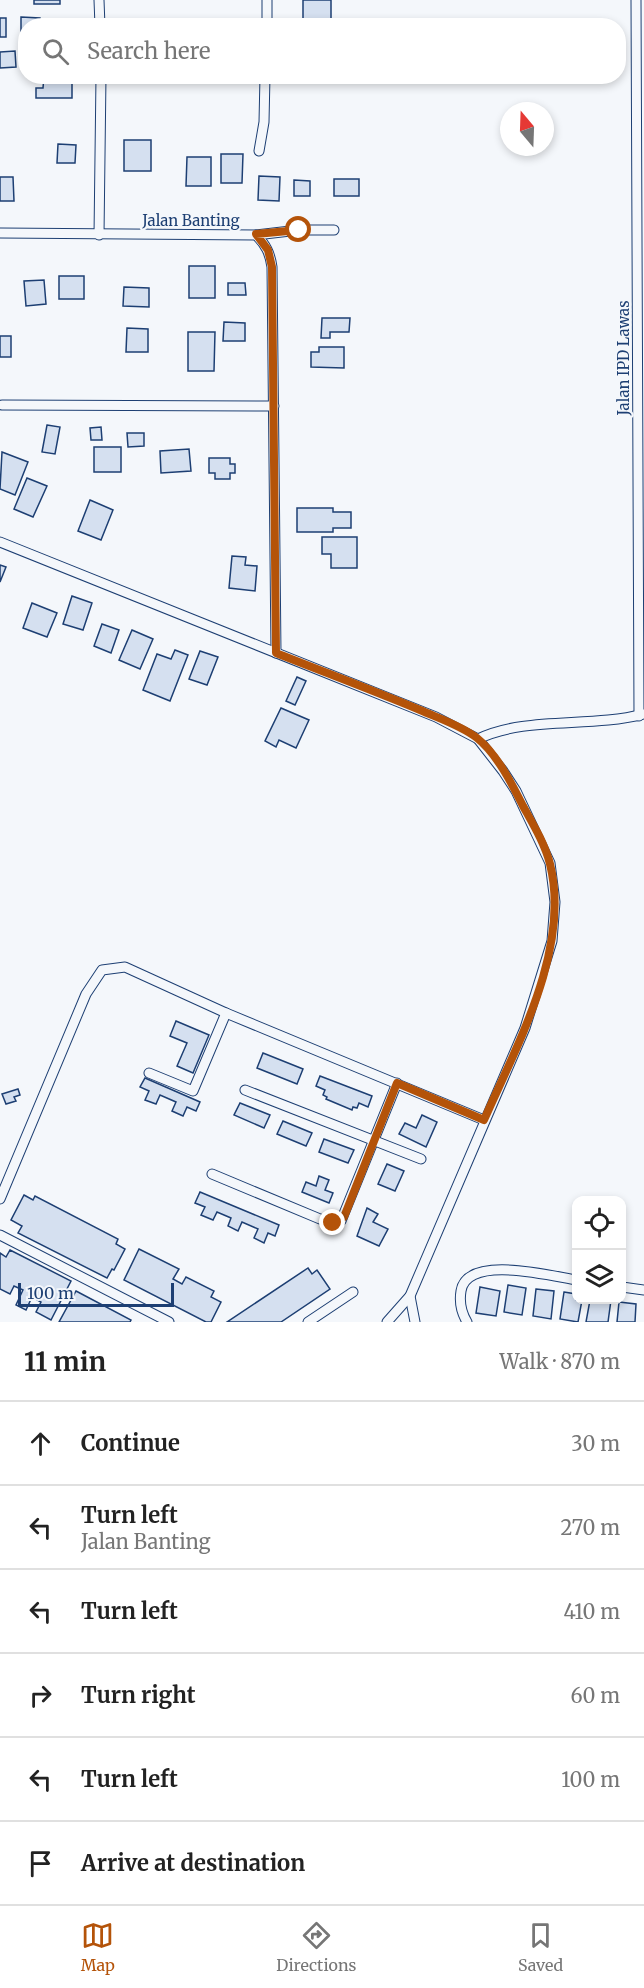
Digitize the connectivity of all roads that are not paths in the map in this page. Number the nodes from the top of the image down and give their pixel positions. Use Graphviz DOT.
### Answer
graph roads {
  1 [pos="99,0"];
  2 [pos="267,0"];
  3 [pos="636,0"];
  4 [pos="100,18"];
  5 [pos="267,18"];
  6 [pos="101,84"];
  7 [pos="265,84"];
  8 [pos="259,151"];
  9 [pos="334,230"];
  10 [pos="0,233"];
  11 [pos="256,234"];
  12 [pos="99,235"];
  13 [pos="2,405"];
  14 [pos="274,406"];
  15 [pos="0,542"];
  16 [pos="276,653"];
  17 [pos="641,715"];
  18 [pos="478,739"];
  19 [pos="226,1013"];
  20 [pos="149,1073"];
  21 [pos="397,1083"];
  22 [pos="245,1090"];
  23 [pos="484,1120"];
  24 [pos="375,1139"];
  25 [pos="421,1159"];
  26 [pos="212,1174"];
  27 [pos="0,1199"];
  28 [pos="0,1235"];
  29 [pos="572,1279"];
  30 [pos="626,1288"];
  31 [pos="644,1290"];
  32 [pos="353,1292"];
  33 [pos="410,1296"];
  34 [pos="169,1322"];
  35 [pos="308,1322"];
  36 [pos="387,1322"];
  37 [pos="415,1322"];
  38 [pos="467,1322"];
  1 -- 4 [label="street"];
  2 -- 5 [label="street"];
  3 -- 17 [label="street, Jalan IPD Lawas"];
  6 -- 12 [label="street"];
  7 -- 8 [label="street"];
  9 -- 11 [label="street"];
  10 -- 12 [label="street, Jalan Banting"];
  11 -- 12 [label="street, Jalan Banting"];
  11 -- 14 [label="street, Jalan Banting"];
  13 -- 14 [label="street"];
  14 -- 16 [label="street, Jalan Banting"];
  15 -- 16 [label="street"];
  16 -- 18 [label="street"];
  17 -- 18 [label="street"];
  18 -- 23 [label="street"];
  19 -- 20 [label="street"];
  19 -- 21 [label="street"];
  19 -- 27 [label="street"];
  21 -- 23 [label="street"];
  21 -- 24 [label="street"];
  22 -- 24 [label="street"];
  23 -- 33 [label="street"];
  24 -- 25 [label="street"];
  24 -- 26 [label="street"];
  28 -- 34 [label="street"];
  29 -- 38 [label="street"];
  30 -- 31 [label="street"];
  32 -- 35 [label="street"];
  33 -- 36 [label="street"];
  33 -- 37 [label="street"];
}
